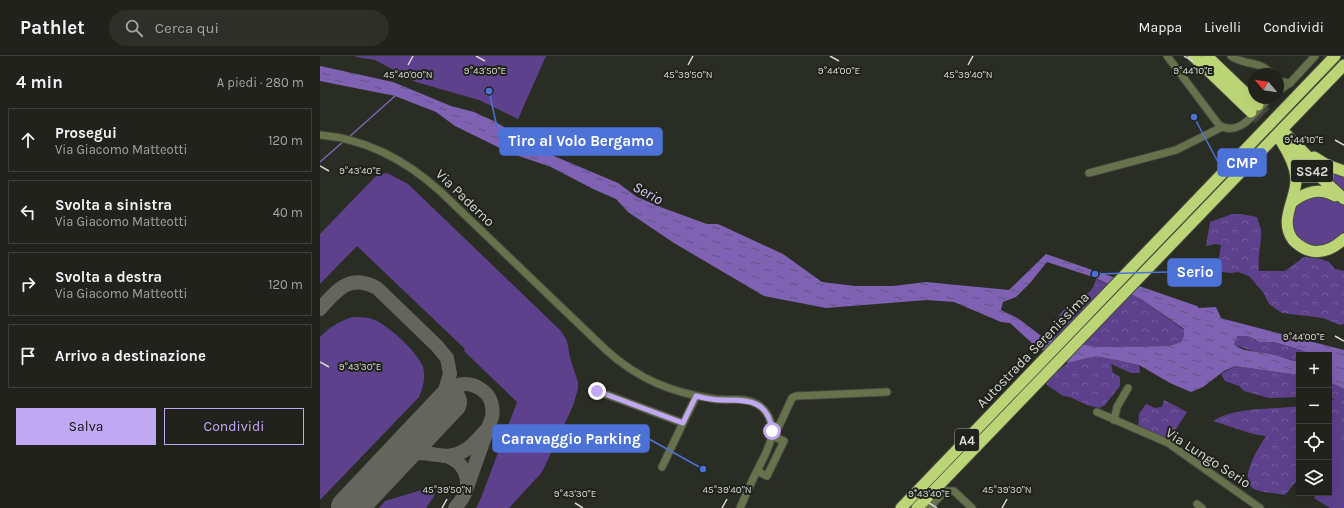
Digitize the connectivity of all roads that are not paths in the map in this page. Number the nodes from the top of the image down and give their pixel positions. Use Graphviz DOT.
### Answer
graph roads {
  1 [pos="1167,56"];
  2 [pos="1194,56"];
  3 [pos="1207,56"];
  4 [pos="1231,56"];
  5 [pos="1315,56"];
  6 [pos="1335,56"];
  7 [pos="1344,65"];
  8 [pos="1266,68"];
  9 [pos="1284,82"];
  10 [pos="1290,83"];
  11 [pos="1284,87"];
  12 [pos="1264,104"];
  13 [pos="1222,127"];
  14 [pos="320,135"];
  15 [pos="1284,138"];
  16 [pos="1299,146"];
  17 [pos="1344,171"];
  18 [pos="1089,173"];
  19 [pos="1344,196"];
  20 [pos="1344,200"];
  21 [pos="1292,202"];
  22 [pos="1344,239"];
  23 [pos="1128,388"];
  24 [pos="597,391"];
  25 [pos="887,392"];
  26 [pos="696,396"];
  27 [pos="1097,412"];
  28 [pos="1114,420"];
  29 [pos="683,423"];
  30 [pos="772,434"];
  31 [pos="662,467"];
  32 [pos="757,471"];
  33 [pos="740,508"];
  34 [pos="901,508"];
  35 [pos="917,508"];
  36 [pos="929,508"];
  37 [pos="972,508"];
  38 [pos="1260,508"];
  1 -- 13 [label="street"];
  2 -- 3 [label="highway"];
  4 -- 8 [label="street"];
  5 -- 10 [label="street"];
  6 -- 34 [label="highway, Autostrada Serenissima / A4"];
  7 -- 35 [label="highway, Autostrada Serenissima / A4"];
  9 -- 10 [label="street"];
  10 -- 11 [label="street"];
  12 -- 13 [label="street"];
  13 -- 18 [label="street"];
  14 -- 26 [label="street, Via Paderno"];
  15 -- 16 [label="highway, SS42"];
  15 -- 20 [label="highway, SS42"];
  15 -- 21 [label="highway"];
  16 -- 17 [label="highway"];
  16 -- 19 [label="highway, SS42"];
  20 -- 21 [label="highway"];
  21 -- 22 [label="highway"];
  23 -- 28 [label="street"];
  24 -- 29 [label="street"];
  25 -- 30 [label="street"];
  26 -- 29 [label="street"];
  26 -- 30 [label="street, Via Paderno"];
  27 -- 28 [label="street, Via Lungo Serio"];
  28 -- 38 [label="street, Via Lungo Serio"];
  29 -- 31 [label="street"];
  30 -- 32 [label="street"];
  30 -- 32 [label="street"];
  32 -- 33 [label="street"];
  36 -- 37 [label="street"];
}
